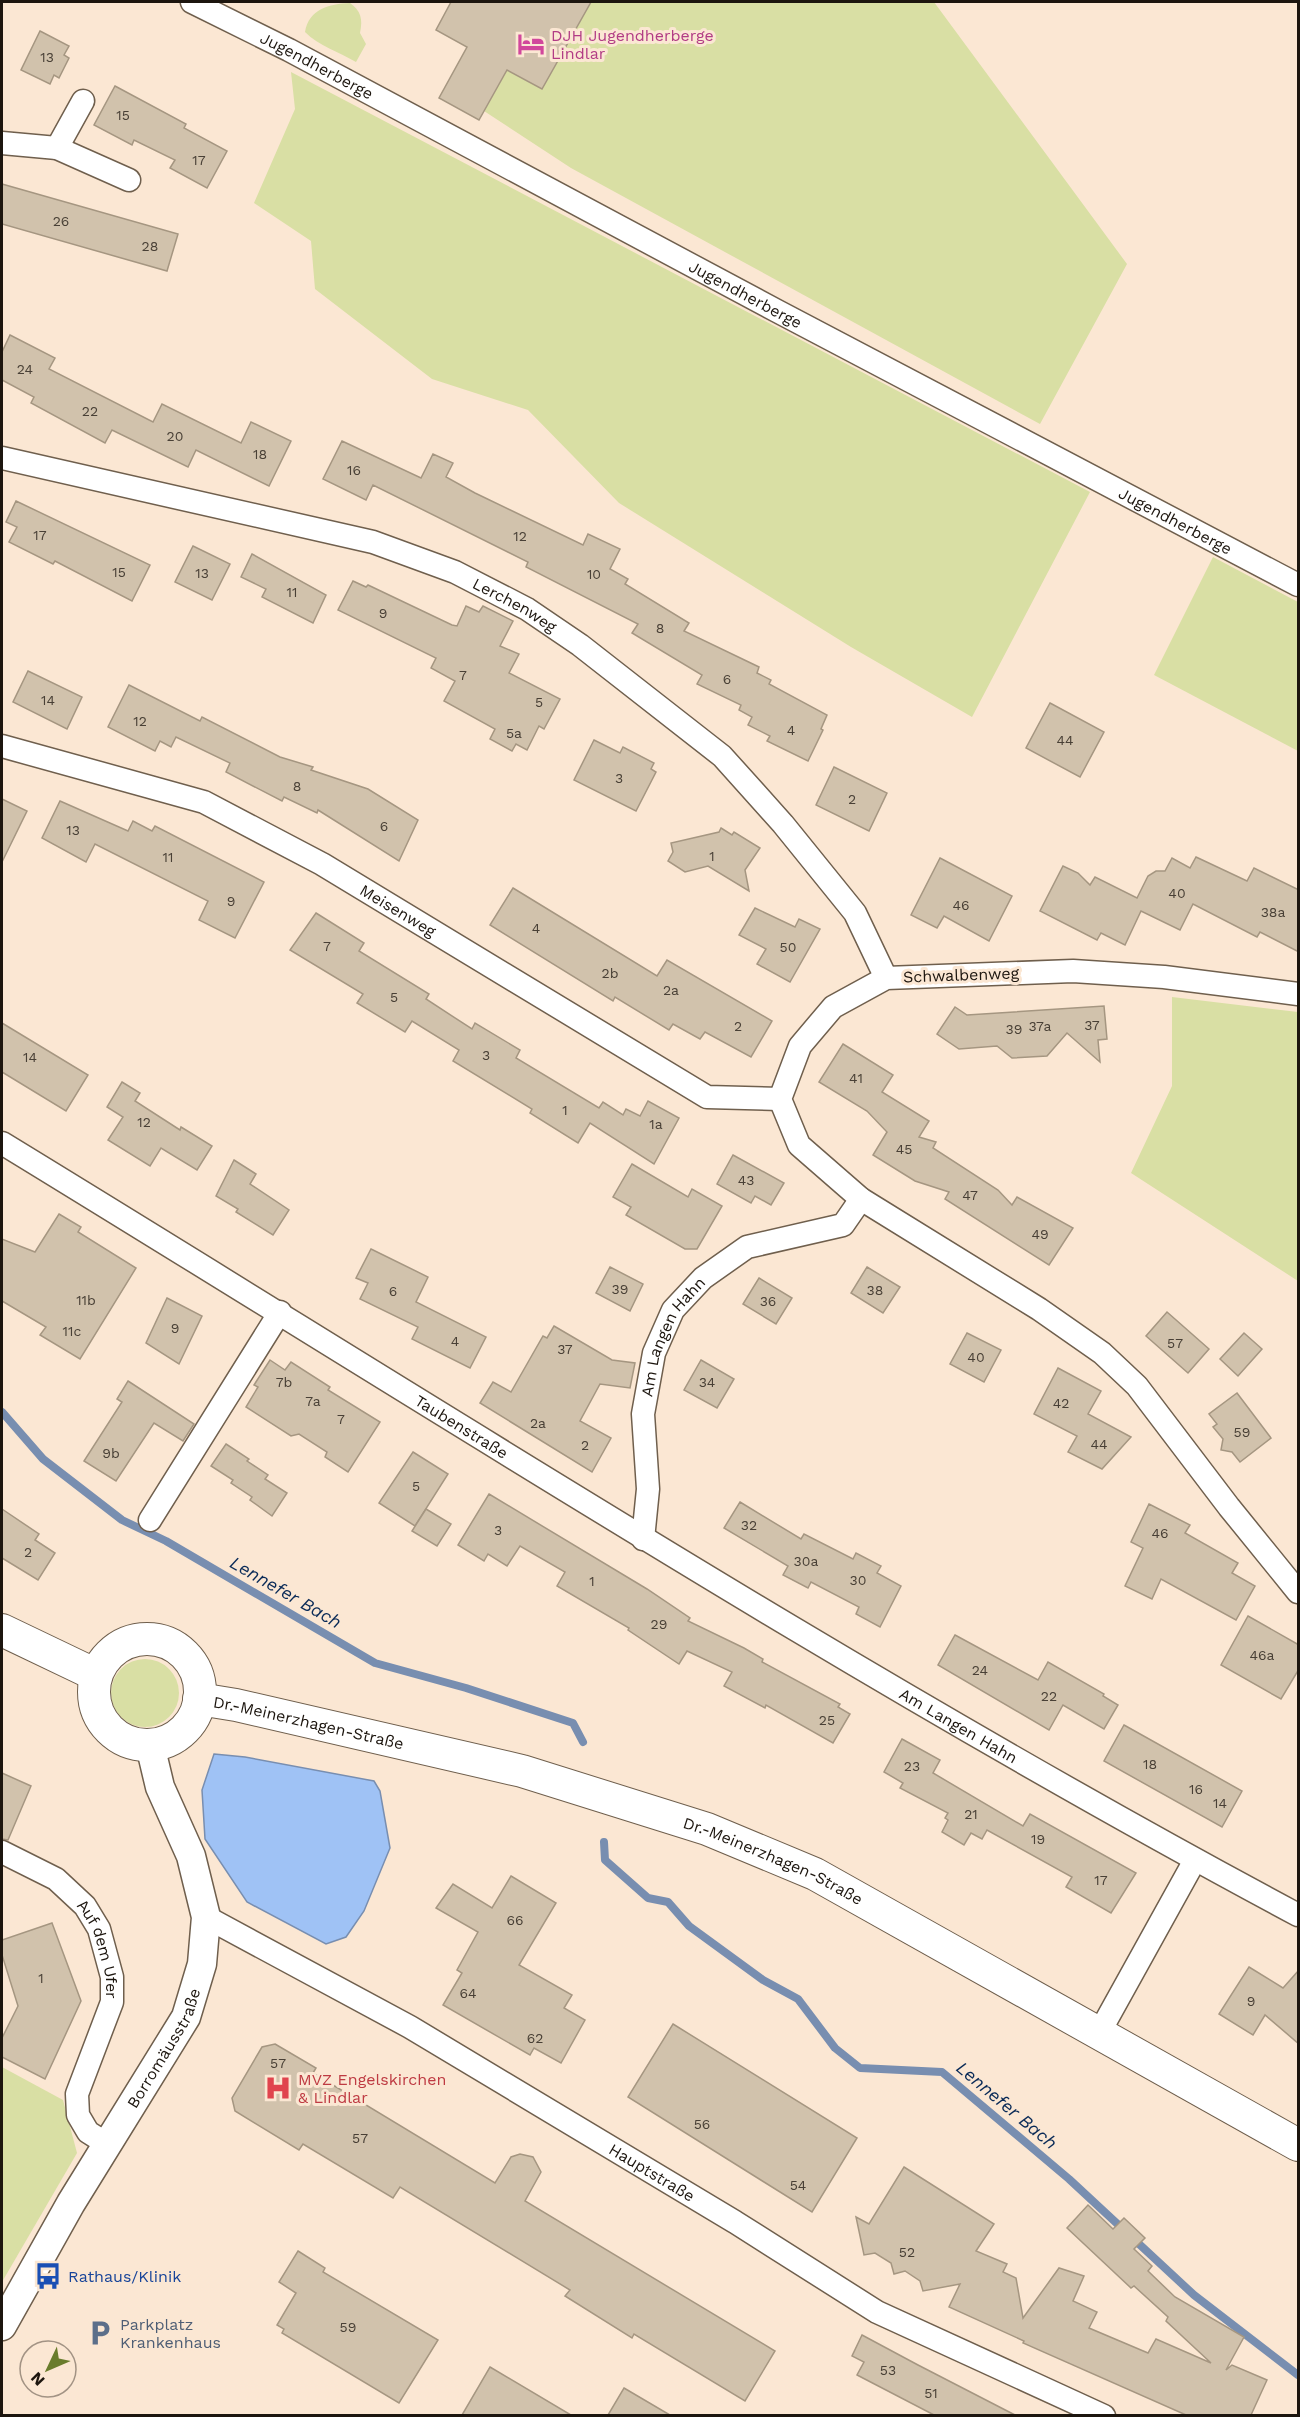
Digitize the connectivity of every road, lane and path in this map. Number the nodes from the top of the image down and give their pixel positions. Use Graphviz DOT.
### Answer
graph roads {
  1 [pos="192,2"];
  2 [pos="83,101"];
  3 [pos="2,143"];
  4 [pos="57,148"];
  5 [pos="129,180"];
  6 [pos="2,458"];
  7 [pos="1299,585"];
  8 [pos="2,746"];
  9 [pos="886,978"];
  10 [pos="1299,994"];
  11 [pos="780,1099"];
  12 [pos="2,1143"];
  13 [pos="861,1199"];
  14 [pos="279,1312"];
  15 [pos="150,1520"];
  16 [pos="643,1539"];
  17 [pos="1299,1592"];
  18 [pos="2,1630"];
  19 [pos="96,1675"];
  20 [pos="199,1699"];
  21 [pos="150,1745"];
  22 [pos="2,1852"];
  23 [pos="1195,1860"];
  24 [pos="1299,1915"];
  25 [pos="206,1917"];
  26 [pos="1098,2035"];
  27 [pos="107,2144"];
  28 [pos="1299,2145"];
  29 [pos="2,2326"];
  30 [pos="1104,2415"];
  1 -- 7 [label="street, Jugendherberge"];
  2 -- 4 [label="street"];
  3 -- 4 [label="street"];
  4 -- 5 [label="street"];
  6 -- 9 [label="street, Lerchenweg"];
  8 -- 11 [label="street, Meisenweg"];
  9 -- 10 [label="street, Schwalbenweg"];
  9 -- 11 [label="street, Schwalbenweg"];
  11 -- 13 [label="street"];
  12 -- 14 [label="street, Taubenstraße"];
  13 -- 16 [label="street, Am Langen Hahn"];
  13 -- 17 [label="street"];
  14 -- 15 [label="street"];
  14 -- 16 [label="street, Taubenstraße"];
  16 -- 23 [label="street, Am Langen Hahn"];
  18 -- 19 [label="main road"];
  19 -- 20 [label="main road"];
  19 -- 21 [label="main road"];
  20 -- 21 [label="main road"];
  20 -- 26 [label="main road, Dr.-Meinerzhagen-Straße"];
  21 -- 25 [label="street, Borromäusstraße"];
  22 -- 27 [label="street, Auf dem Ufer"];
  23 -- 24 [label="street, Am Langen Hahn"];
  23 -- 26 [label="street"];
  25 -- 27 [label="street, Borromäusstraße"];
  25 -- 30 [label="street, Hauptstraße"];
  26 -- 28 [label="main road, Dr.-Meinerzhagen-Straße"];
  27 -- 29 [label="street, Borromäusstraße"];
}
